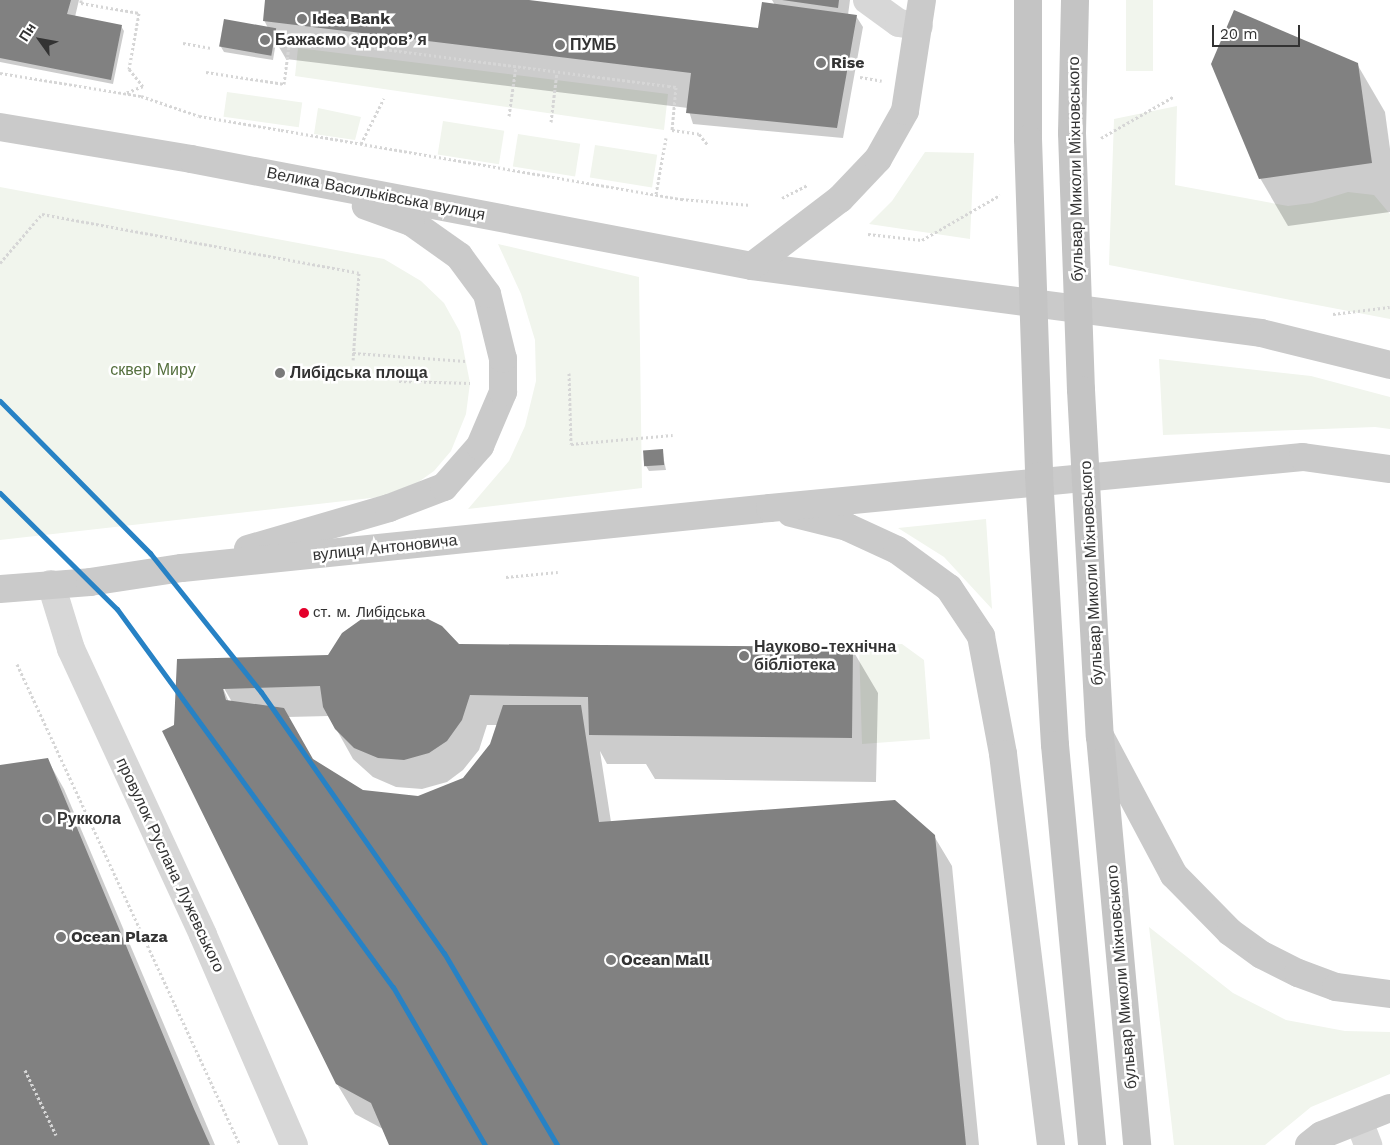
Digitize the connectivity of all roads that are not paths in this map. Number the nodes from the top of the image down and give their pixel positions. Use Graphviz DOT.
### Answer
graph roads {
  1 [pos="867,0"];
  2 [pos="1028,0"];
  3 [pos="1075,0"];
  4 [pos="920,13"];
  5 [pos="2,128"];
  6 [pos="270,174"];
  7 [pos="752,266"];
  8 [pos="1390,365"];
  9 [pos="1390,469"];
  10 [pos="770,508"];
  11 [pos="182,568"];
  12 [pos="51,584"];
  13 [pos="0,589"];
  14 [pos="1100,736"];
  15 [pos="1390,994"];
  16 [pos="1390,1108"];
  17 [pos="1363,1133"];
  18 [pos="294,1145"];
  19 [pos="1051,1145"];
  20 [pos="1092,1145"];
  21 [pos="1137,1145"];
  22 [pos="1309,1145"];
  1 -- 4 [label="street"];
  2 -- 20 [label="highway, bridge"];
  3 -- 14 [label="highway, бульвар Миколи Міхновського, bridge"];
  4 -- 7 [label="main road"];
  5 -- 6 [label="main road, Велика Васильківська вулиця"];
  6 -- 7 [label="main road, Велика Васильківська вулиця"];
  6 -- 11 [label="main road"];
  7 -- 8 [label="main road, Велика Васильківська вулиця"];
  9 -- 10 [label="main road, вулиця Антоновича"];
  10 -- 11 [label="main road, вулиця Антоновича"];
  10 -- 19 [label="main road"];
  11 -- 12 [label="main road, вулиця Антоновича"];
  12 -- 13 [label="main road, вулиця Антоновича"];
  12 -- 18 [label="street, провулок Руслана Лужевського"];
  14 -- 15 [label="main road"];
  14 -- 21 [label="highway, бульвар Миколи Міхновського"];
  16 -- 17 [label="main road"];
  17 -- 22 [label="main road"];
}
